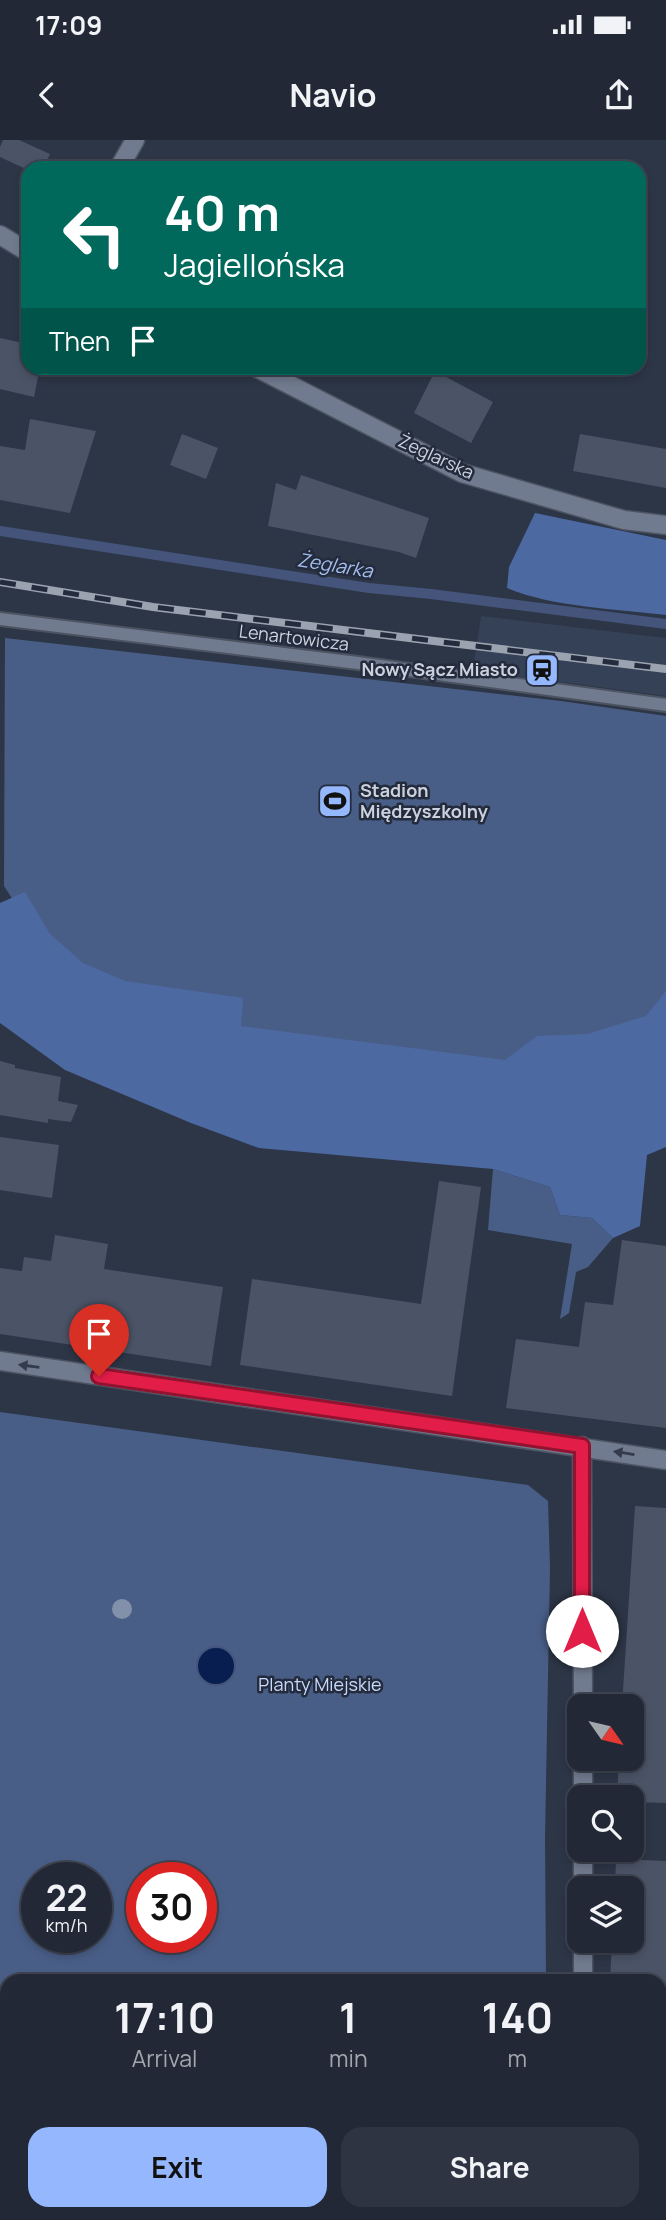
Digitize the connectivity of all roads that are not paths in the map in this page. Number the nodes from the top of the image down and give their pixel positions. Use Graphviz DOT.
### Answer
graph roads {
  1 [pos="135,140"];
  2 [pos="122,161"];
  3 [pos="0,235"];
  4 [pos="21,248"];
  5 [pos="271,375"];
  6 [pos="666,525"];
  7 [pos="0,619"];
  8 [pos="666,705"];
  9 [pos="0,1361"];
  10 [pos="582,1446"];
  11 [pos="666,1460"];
  12 [pos="583,1694"];
  13 [pos="583,1953"];
  14 [pos="583,1974"];
  1 -- 2 [label="street"];
  3 -- 4 [label="street"];
  5 -- 6 [label="street, Żeglarska"];
  7 -- 8 [label="lane, Lenartowicza"];
  10 -- 9 [label="street, one-way"];
  11 -- 10 [label="street, one-way"];
  10 -- 12 [label="street"];
  13 -- 14 [label="street"];
}
